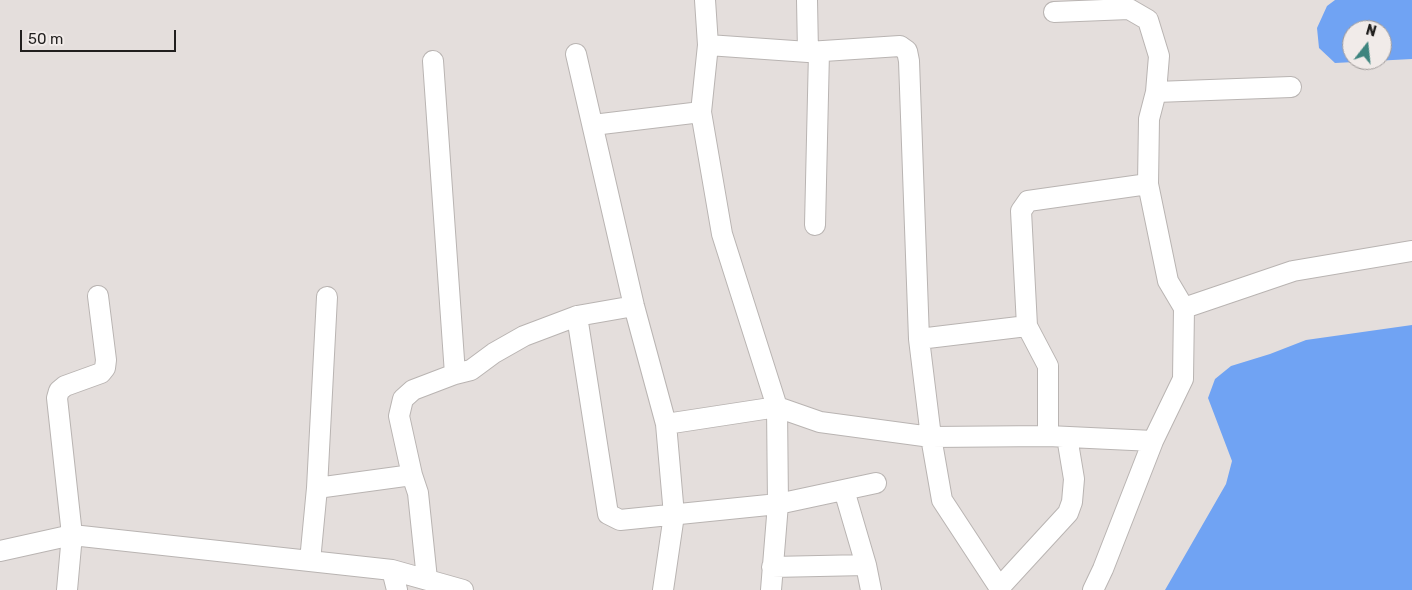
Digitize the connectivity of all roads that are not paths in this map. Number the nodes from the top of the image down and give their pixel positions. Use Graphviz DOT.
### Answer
graph roads {
  1 [pos="706,0"];
  2 [pos="807,0"];
  3 [pos="1054,12"];
  4 [pos="708,45"];
  5 [pos="814,52"];
  6 [pos="576,54"];
  7 [pos="433,62"];
  8 [pos="1291,87"];
  9 [pos="1156,92"];
  10 [pos="701,112"];
  11 [pos="593,125"];
  12 [pos="1148,184"];
  13 [pos="815,225"];
  14 [pos="1412,251"];
  15 [pos="98,296"];
  16 [pos="327,297"];
  17 [pos="634,306"];
  18 [pos="1184,308"];
  19 [pos="577,316"];
  20 [pos="1027,326"];
  21 [pos="919,339"];
  22 [pos="455,374"];
  23 [pos="777,407"];
  24 [pos="666,424"];
  25 [pos="1058,436"];
  26 [pos="931,437"];
  27 [pos="1153,441"];
  28 [pos="412,475"];
  29 [pos="876,483"];
  30 [pos="317,488"];
  31 [pos="844,490"];
  32 [pos="778,504"];
  33 [pos="674,515"];
  34 [pos="72,535"];
  35 [pos="0,551"];
  36 [pos="310,561"];
  37 [pos="866,565"];
  38 [pos="772,567"];
  39 [pos="392,570"];
  40 [pos="426,579"];
  41 [pos="1000,588"];
  42 [pos="68,590"];
  43 [pos="397,590"];
  44 [pos="463,590"];
  45 [pos="663,590"];
  46 [pos="771,590"];
  47 [pos="871,590"];
  48 [pos="1093,590"];
  1 -- 4 [label="street"];
  2 -- 5 [label="street"];
  3 -- 9 [label="street"];
  4 -- 5 [label="street"];
  4 -- 10 [label="street"];
  5 -- 13 [label="street"];
  5 -- 21 [label="street"];
  6 -- 11 [label="street"];
  7 -- 22 [label="street"];
  8 -- 9 [label="street"];
  9 -- 12 [label="street"];
  10 -- 11 [label="street"];
  10 -- 23 [label="street"];
  11 -- 17 [label="street"];
  12 -- 18 [label="street"];
  12 -- 20 [label="street"];
  14 -- 18 [label="street"];
  15 -- 34 [label="street"];
  16 -- 30 [label="street"];
  17 -- 19 [label="street"];
  17 -- 24 [label="street"];
  18 -- 27 [label="street"];
  19 -- 22 [label="street"];
  19 -- 33 [label="street"];
  20 -- 21 [label="street"];
  20 -- 25 [label="street"];
  21 -- 26 [label="street"];
  22 -- 28 [label="street"];
  23 -- 24 [label="street"];
  23 -- 26 [label="street"];
  23 -- 32 [label="street"];
  24 -- 33 [label="street"];
  25 -- 26 [label="street"];
  25 -- 27 [label="street"];
  25 -- 41 [label="street"];
  26 -- 41 [label="street"];
  27 -- 48 [label="street"];
  28 -- 30 [label="street"];
  28 -- 40 [label="street"];
  29 -- 31 [label="street"];
  30 -- 36 [label="street"];
  31 -- 32 [label="street"];
  31 -- 37 [label="street"];
  32 -- 33 [label="street"];
  32 -- 38 [label="street"];
  33 -- 45 [label="street"];
  34 -- 35 [label="street"];
  34 -- 36 [label="street"];
  34 -- 42 [label="street"];
  36 -- 39 [label="street"];
  37 -- 38 [label="street"];
  37 -- 47 [label="street"];
  38 -- 46 [label="street"];
  39 -- 40 [label="street"];
  39 -- 43 [label="street"];
  40 -- 44 [label="street"];
}
